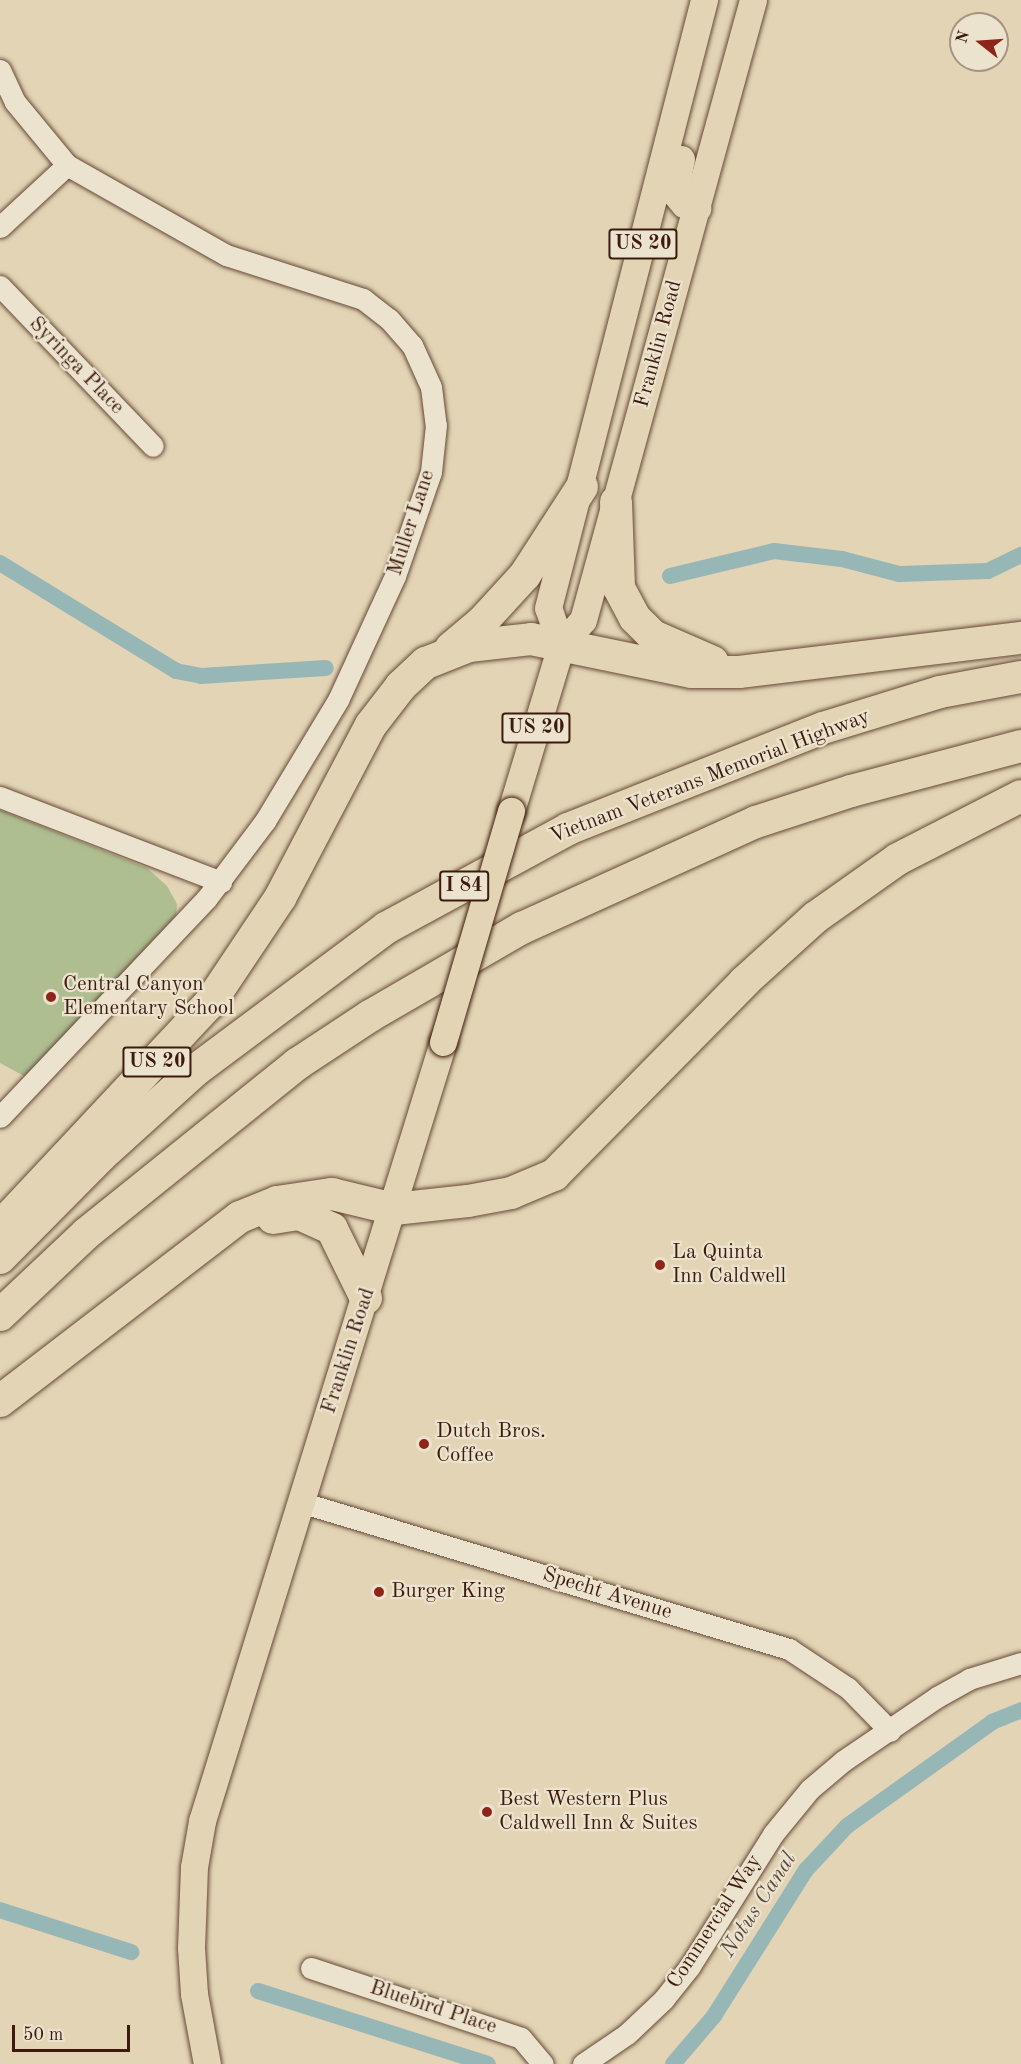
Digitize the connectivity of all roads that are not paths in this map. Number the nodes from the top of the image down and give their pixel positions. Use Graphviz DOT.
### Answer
graph roads {
  1 [pos="705,0"];
  2 [pos="712,0"];
  3 [pos="753,0"];
  4 [pos="0,70"];
  5 [pos="67,165"];
  6 [pos="697,208"];
  7 [pos="0,227"];
  8 [pos="0,286"];
  9 [pos="153,446"];
  10 [pos="582,487"];
  11 [pos="616,502"];
  12 [pos="1021,638"];
  13 [pos="561,645"];
  14 [pos="444,654"];
  15 [pos="740,672"];
  16 [pos="1021,677"];
  17 [pos="1021,746"];
  18 [pos="1021,796"];
  19 [pos="0,797"];
  20 [pos="221,882"];
  21 [pos="0,1116"];
  22 [pos="394,1209"];
  23 [pos="0,1227"];
  24 [pos="0,1258"];
  25 [pos="184,1263"];
  26 [pos="366,1298"];
  27 [pos="0,1315"];
  28 [pos="0,1401"];
  29 [pos="300,1502"];
  30 [pos="1021,1663"];
  31 [pos="890,1731"];
  32 [pos="311,1968"];
  33 [pos="207,2064"];
  34 [pos="543,2064"];
  35 [pos="583,2064"];
  1 -- 10 [label="main road, Franklin Road / US 20"];
  2 -- 6 [label="main road"];
  3 -- 6 [label="main road, Franklin Road / US 20"];
  4 -- 5 [label="street, Muller Lane"];
  5 -- 7 [label="street"];
  5 -- 20 [label="street, Muller Lane"];
  6 -- 11 [label="main road, Franklin Road / US 20"];
  8 -- 9 [label="street, Syringa Place"];
  10 -- 13 [label="main road, Franklin Road / US 20"];
  10 -- 14 [label="highway, US 20"];
  11 -- 13 [label="main road, Franklin Road / US 20"];
  11 -- 15 [label="highway"];
  12 -- 15 [label="highway"];
  13 -- 14 [label="highway, US 20"];
  13 -- 15 [label="highway"];
  13 -- 22 [label="main road, Franklin Road / US 20, bridge"];
  14 -- 23 [label="highway, US 20"];
  16 -- 24 [label="highway, Vietnam Veterans Memorial Highway / I 84"];
  17 -- 27 [label="highway"];
  18 -- 22 [label="highway"];
  19 -- 20 [label="street"];
  20 -- 21 [label="street, Muller Lane"];
  22 -- 25 [label="highway"];
  22 -- 26 [label="main road, Franklin Road"];
  25 -- 26 [label="highway"];
  25 -- 28 [label="highway"];
  26 -- 29 [label="main road, Franklin Road"];
  29 -- 31 [label="street, Specht Avenue"];
  29 -- 33 [label="main road, Franklin Road"];
  30 -- 31 [label="street, Commercial Way"];
  31 -- 35 [label="street, Commercial Way"];
  32 -- 34 [label="street, Bluebird Place"];
}
